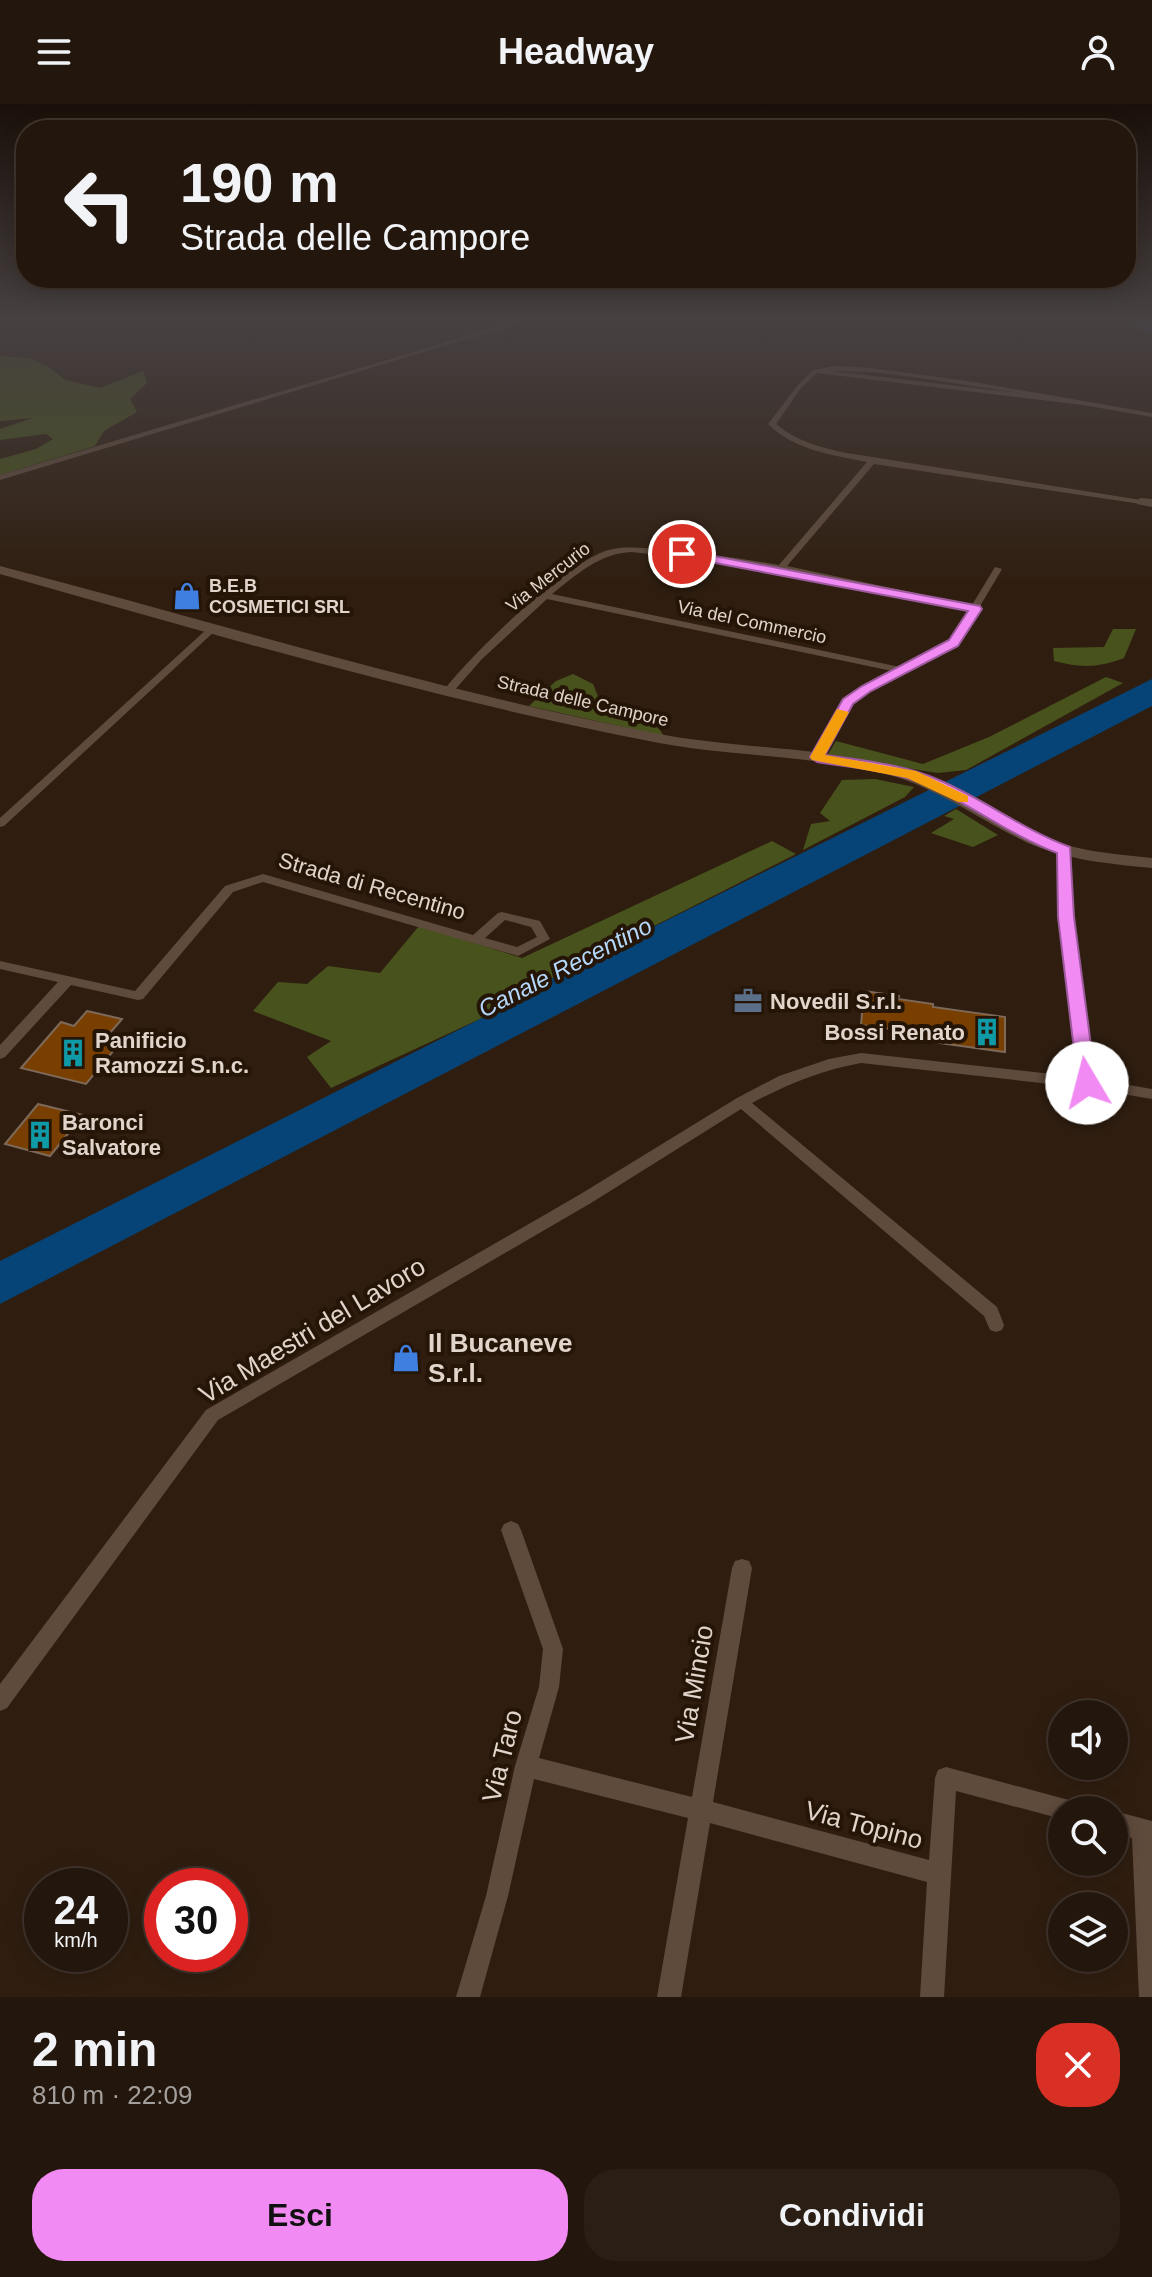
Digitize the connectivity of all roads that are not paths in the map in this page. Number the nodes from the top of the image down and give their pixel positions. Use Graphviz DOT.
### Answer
graph roads {
  1 [pos="232,408"];
  2 [pos="783,408"];
  3 [pos="1113,408"];
  4 [pos="1152,415"];
  5 [pos="872,461"];
  6 [pos="0,478"];
  7 [pos="1148,502"];
  8 [pos="998,569"];
  9 [pos="0,570"];
  10 [pos="779,570"];
  11 [pos="548,596"];
  12 [pos="976,609"];
  13 [pos="211,630"];
  14 [pos="902,670"];
  15 [pos="449,690"];
  16 [pos="817,757"];
  17 [pos="0,824"];
  18 [pos="1064,850"];
  19 [pos="1152,863"];
  20 [pos="476,939"];
  21 [pos="0,965"];
  22 [pos="68,980"];
  23 [pos="0,1054"];
  24 [pos="1087,1083"];
  25 [pos="1152,1094"];
  26 [pos="742,1102"];
  27 [pos="996,1325"];
  28 [pos="511,1530"];
  29 [pos="742,1568"];
  30 [pos="0,1701"];
  31 [pos="526,1766"];
  32 [pos="1048,1805"];
  33 [pos="702,1810"];
  34 [pos="1128,1826"];
  35 [pos="1148,1831"];
  36 [pos="939,1874"];
  37 [pos="468,1997"];
  38 [pos="669,1997"];
  39 [pos="932,1997"];
  40 [pos="1151,1997"];
  1 -- 6 [label="street"];
  2 -- 5 [label="street"];
  3 -- 4 [label="street"];
  5 -- 7 [label="street"];
  5 -- 10 [label="street"];
  8 -- 12 [label="street"];
  9 -- 13 [label="street, Strada delle Campore"];
  10 -- 11 [label="street, Via Mercurio"];
  10 -- 12 [label="street, Via Mercurio"];
  11 -- 14 [label="street, Via del Commercio"];
  11 -- 15 [label="street, Via Mercurio"];
  12 -- 14 [label="street"];
  13 -- 15 [label="street, Strada delle Campore"];
  13 -- 17 [label="street"];
  14 -- 16 [label="street"];
  15 -- 16 [label="street, Strada delle Campore"];
  16 -- 18 [label="street, Strada delle Campore"];
  18 -- 19 [label="street, Strada delle Campore"];
  18 -- 24 [label="street"];
  20 -- 22 [label="street, Strada di Recentino"];
  21 -- 22 [label="street, Strada di Recentino"];
  22 -- 23 [label="street"];
  24 -- 25 [label="street, Via Maestri del Lavoro"];
  24 -- 26 [label="street, Via Maestri del Lavoro"];
  26 -- 27 [label="street"];
  26 -- 30 [label="street, Via Maestri del Lavoro"];
  28 -- 31 [label="street, Via Taro"];
  29 -- 33 [label="street, Via Mincio"];
  31 -- 33 [label="street"];
  31 -- 37 [label="street, Via Taro"];
  32 -- 36 [label="street"];
  33 -- 36 [label="street, Via Topino"];
  33 -- 38 [label="street, Via Mincio"];
  34 -- 35 [label="street"];
  35 -- 40 [label="street"];
  36 -- 39 [label="street, Via Topino"];
}
